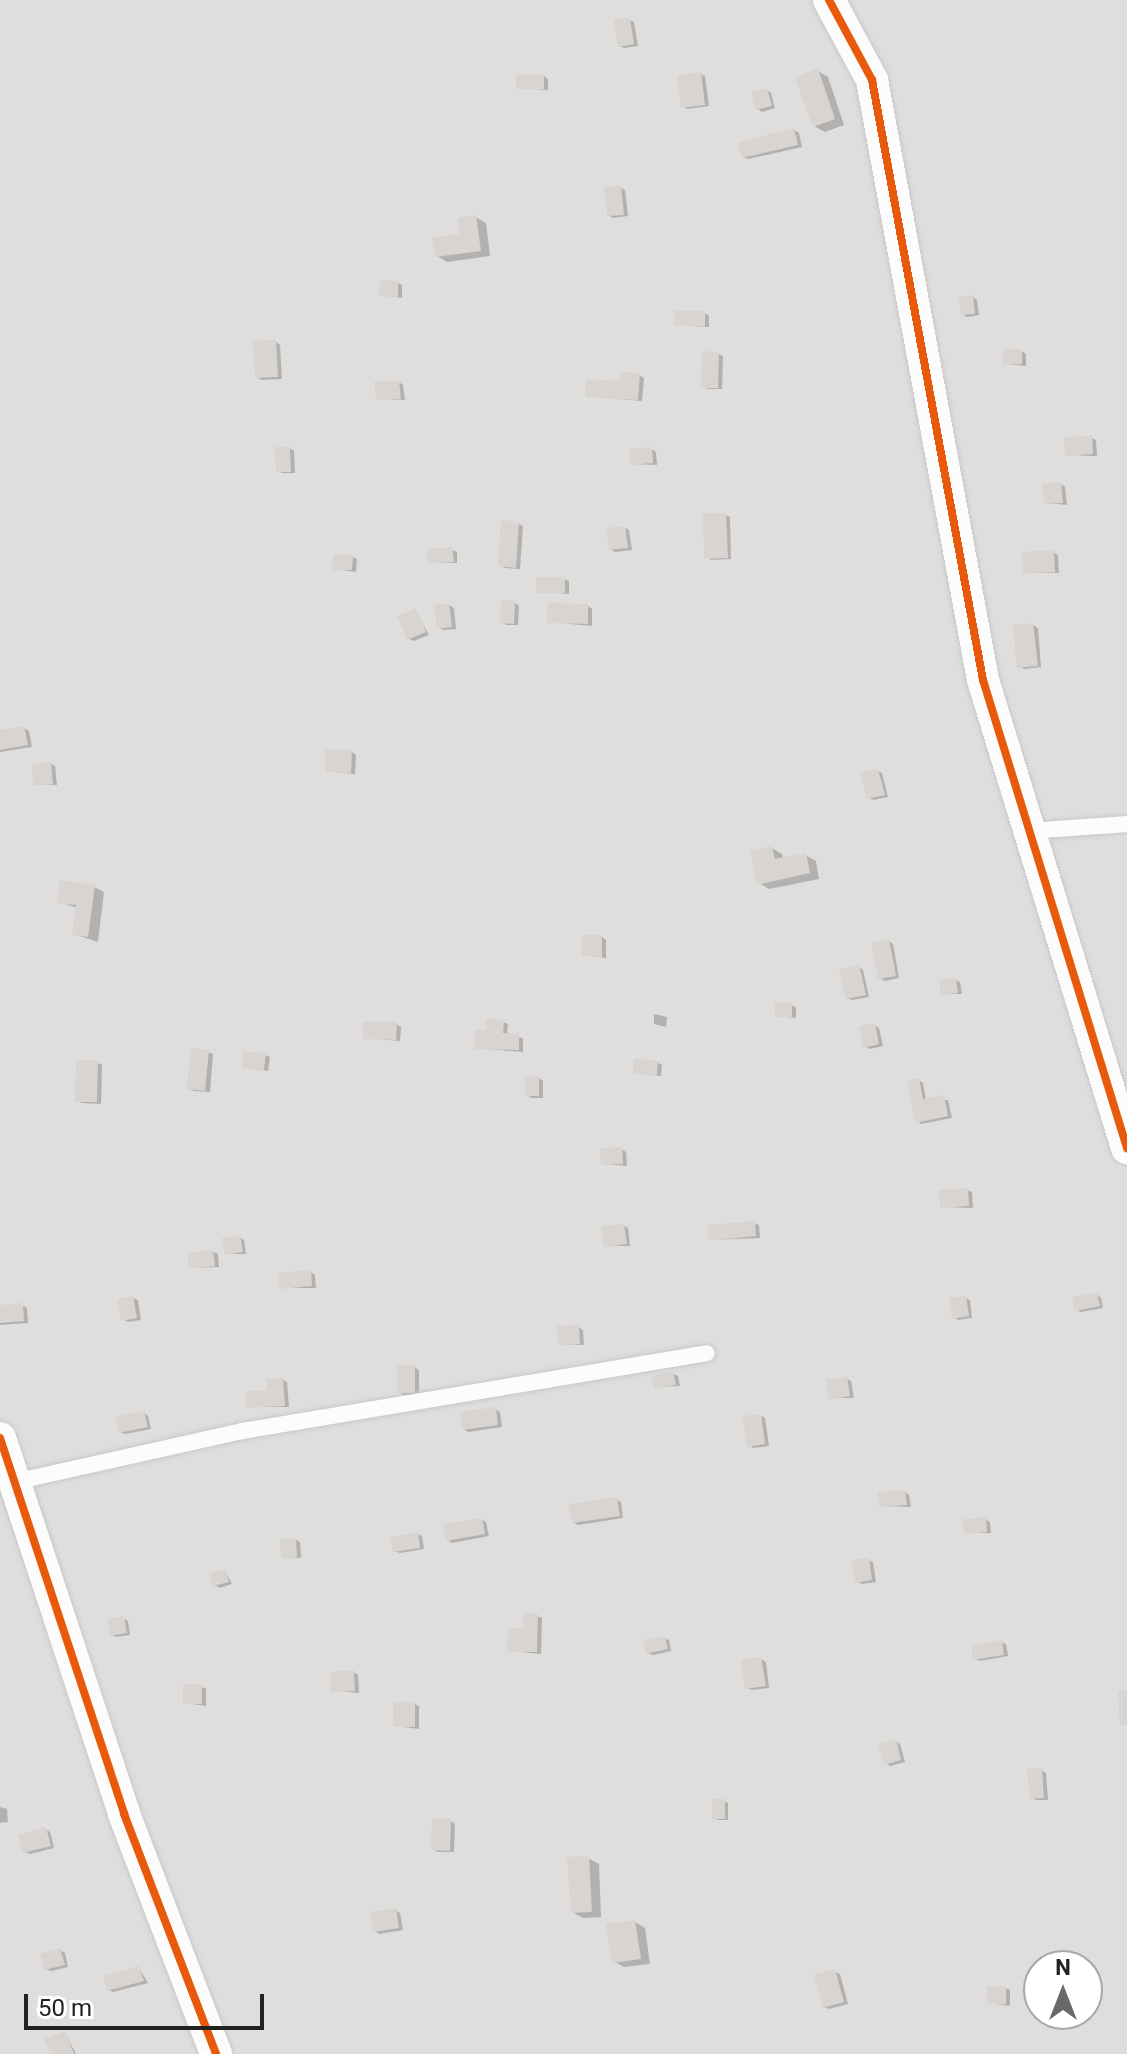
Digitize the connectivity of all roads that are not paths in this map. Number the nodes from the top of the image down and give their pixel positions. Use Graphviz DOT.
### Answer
graph roads {
  1 [pos="829,0"];
  2 [pos="1127,824"];
  3 [pos="1029,831"];
  4 [pos="1127,1148"];
  5 [pos="706,1353"];
  6 [pos="0,1438"];
  7 [pos="14,1482"];
  8 [pos="216,2054"];
  1 -- 3 [label="street"];
  2 -- 3 [label="lane"];
  3 -- 4 [label="street"];
  5 -- 7 [label="lane"];
  6 -- 7 [label="street"];
  7 -- 8 [label="street"];
}
